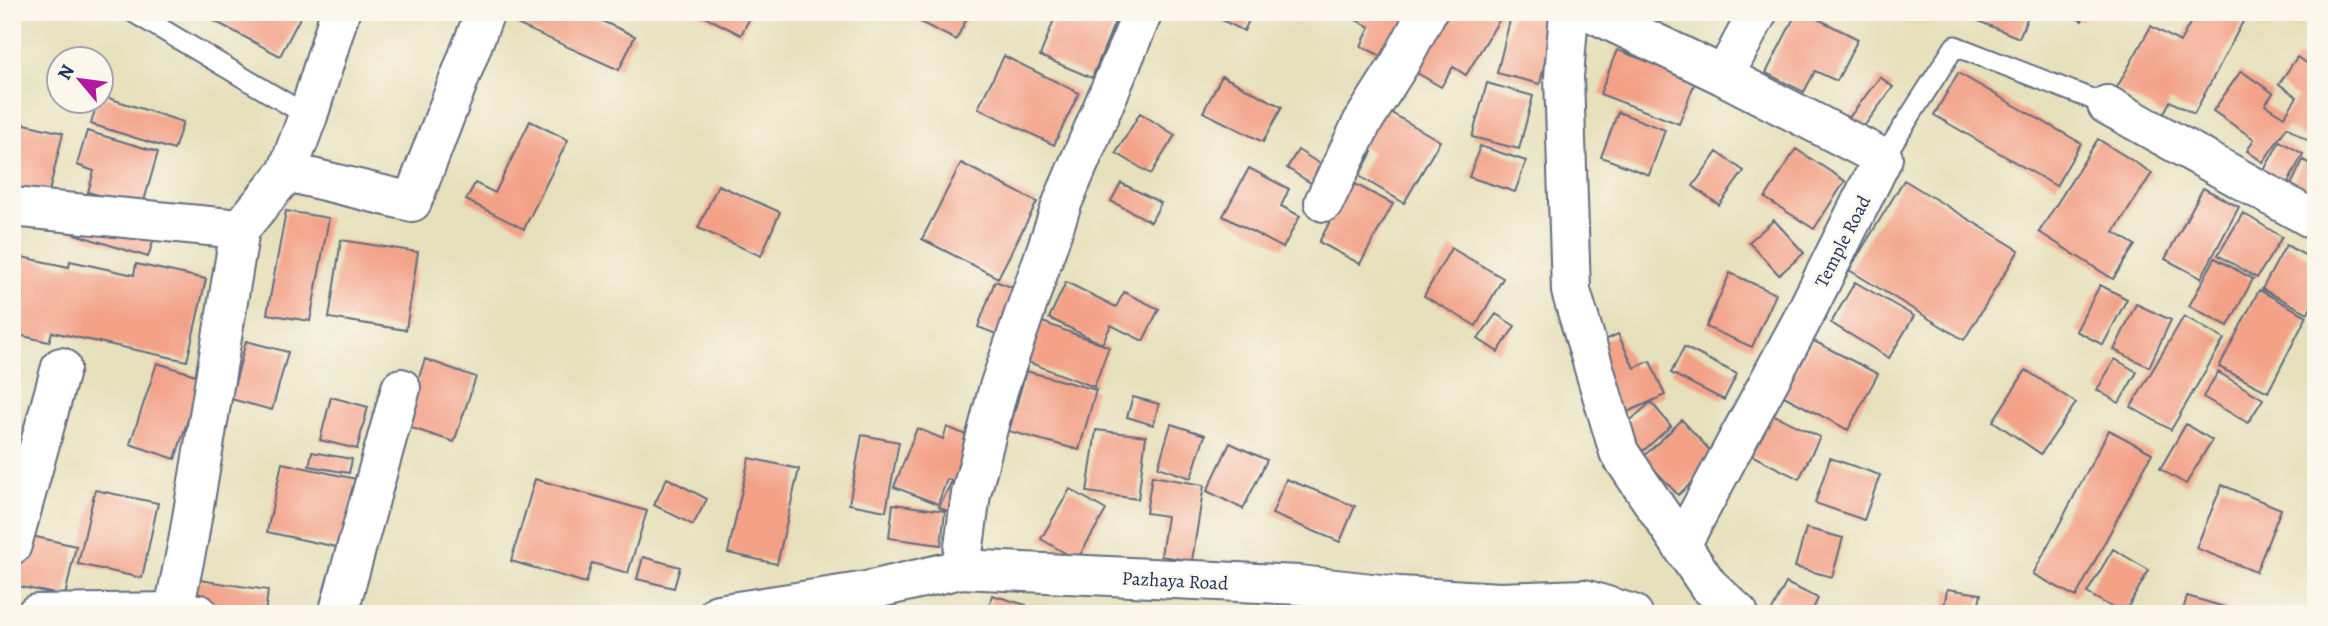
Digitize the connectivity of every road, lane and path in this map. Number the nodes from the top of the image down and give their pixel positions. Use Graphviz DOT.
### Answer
graph roads {
  1 [pos="133,12"];
  2 [pos="340,12"];
  3 [pos="485,12"];
  4 [pos="1143,12"];
  5 [pos="1427,12"];
  6 [pos="1569,12"];
  7 [pos="1591,12"];
  8 [pos="1758,12"];
  9 [pos="1724,76"];
  10 [pos="2107,105"];
  11 [pos="308,116"];
  12 [pos="1883,158"];
  13 [pos="287,172"];
  14 [pos="1324,202"];
  15 [pos="12,207"];
  16 [pos="2316,221"];
  17 [pos="240,229"];
  18 [pos="61,367"];
  19 [pos="401,388"];
  20 [pos="12,545"];
  21 [pos="1681,545"];
  22 [pos="961,569"];
  23 [pos="182,613"];
  24 [pos="36,614"];
  25 [pos="338,614"];
  26 [pos="718,614"];
  27 [pos="1633,614"];
  28 [pos="1739,614"];
  1 -- 11 [label="lane"];
  2 -- 11 [label="street"];
  3 -- 13 [label="street"];
  4 -- 22 [label="street"];
  5 -- 14 [label="street"];
  6 -- 21 [label="street"];
  7 -- 9 [label="street"];
  8 -- 9 [label="street"];
  9 -- 12 [label="street"];
  10 -- 12 [label="lane"];
  10 -- 16 [label="street"];
  11 -- 13 [label="street"];
  12 -- 21 [label="street, Temple Road"];
  13 -- 17 [label="street"];
  15 -- 17 [label="street"];
  17 -- 23 [label="street"];
  18 -- 20 [label="street"];
  19 -- 25 [label="street"];
  21 -- 28 [label="street"];
  22 -- 26 [label="street, Pazhaya Road"];
  22 -- 27 [label="street, Pazhaya Road"];
  23 -- 24 [label="street"];
}
